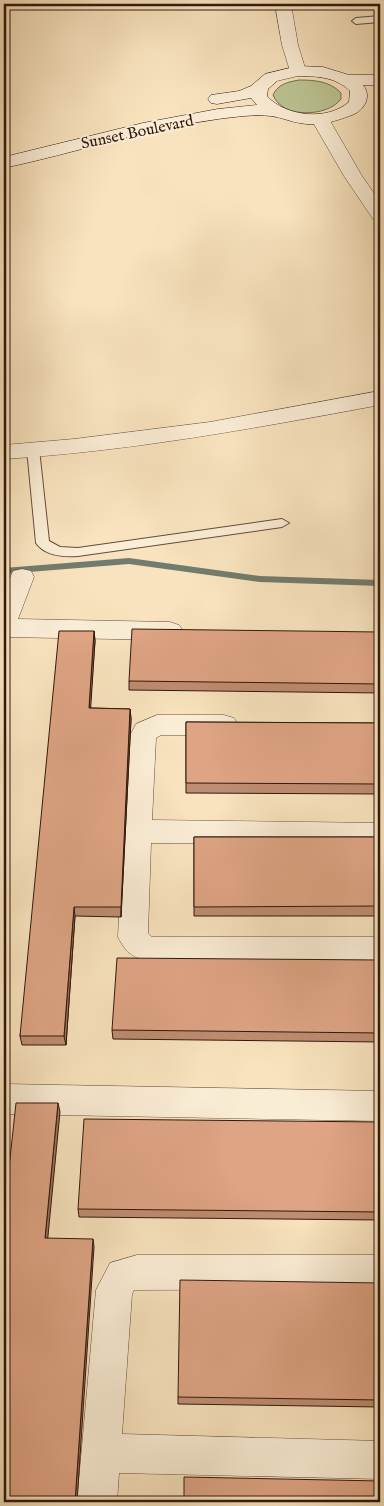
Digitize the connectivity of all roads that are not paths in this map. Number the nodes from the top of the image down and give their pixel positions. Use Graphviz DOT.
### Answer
graph roads {
  1 [pos="283,4"];
  2 [pos="380,18"];
  3 [pos="356,21"];
  4 [pos="298,71"];
  5 [pos="347,80"];
  6 [pos="380,80"];
  7 [pos="259,89"];
  8 [pos="380,95"];
  9 [pos="359,100"];
  10 [pos="273,111"];
  11 [pos="320,119"];
  12 [pos="4,146"];
  13 [pos="4,164"];
  14 [pos="380,215"];
  15 [pos="380,398"];
  16 [pos="33,449"];
  17 [pos="4,452"];
  18 [pos="282,524"];
  19 [pos="22,577"];
  20 [pos="4,624"];
  21 [pos="4,628"];
  22 [pos="192,631"];
  23 [pos="244,725"];
  24 [pos="136,831"];
  25 [pos="380,834"];
  26 [pos="380,950"];
  27 [pos="4,1099"];
  28 [pos="380,1106"];
  29 [pos="380,1272"];
  30 [pos="100,1453"];
  31 [pos="380,1460"];
  32 [pos="97,1502"];
  1 -- 4 [label="street"];
  2 -- 3 [label="lane"];
  4 -- 5 [label="street, Sunset Boulevard"];
  4 -- 7 [label="street, Sunset Boulevard"];
  5 -- 6 [label="street"];
  5 -- 9 [label="street"];
  7 -- 10 [label="street"];
  7 -- 12 [label="street, Sunset Boulevard"];
  8 -- 9 [label="street"];
  9 -- 11 [label="street, Sunset Boulevard"];
  10 -- 11 [label="street, Sunset Boulevard"];
  10 -- 13 [label="street, Sunset Boulevard"];
  11 -- 14 [label="street"];
  15 -- 16 [label="street"];
  16 -- 17 [label="street"];
  16 -- 18 [label="lane"];
  19 -- 20 [label="street"];
  21 -- 22 [label="street"];
  23 -- 24 [label="street"];
  24 -- 25 [label="street"];
  24 -- 26 [label="street"];
  27 -- 28 [label="street"];
  29 -- 30 [label="street"];
  30 -- 31 [label="street"];
  30 -- 32 [label="street"];
}
